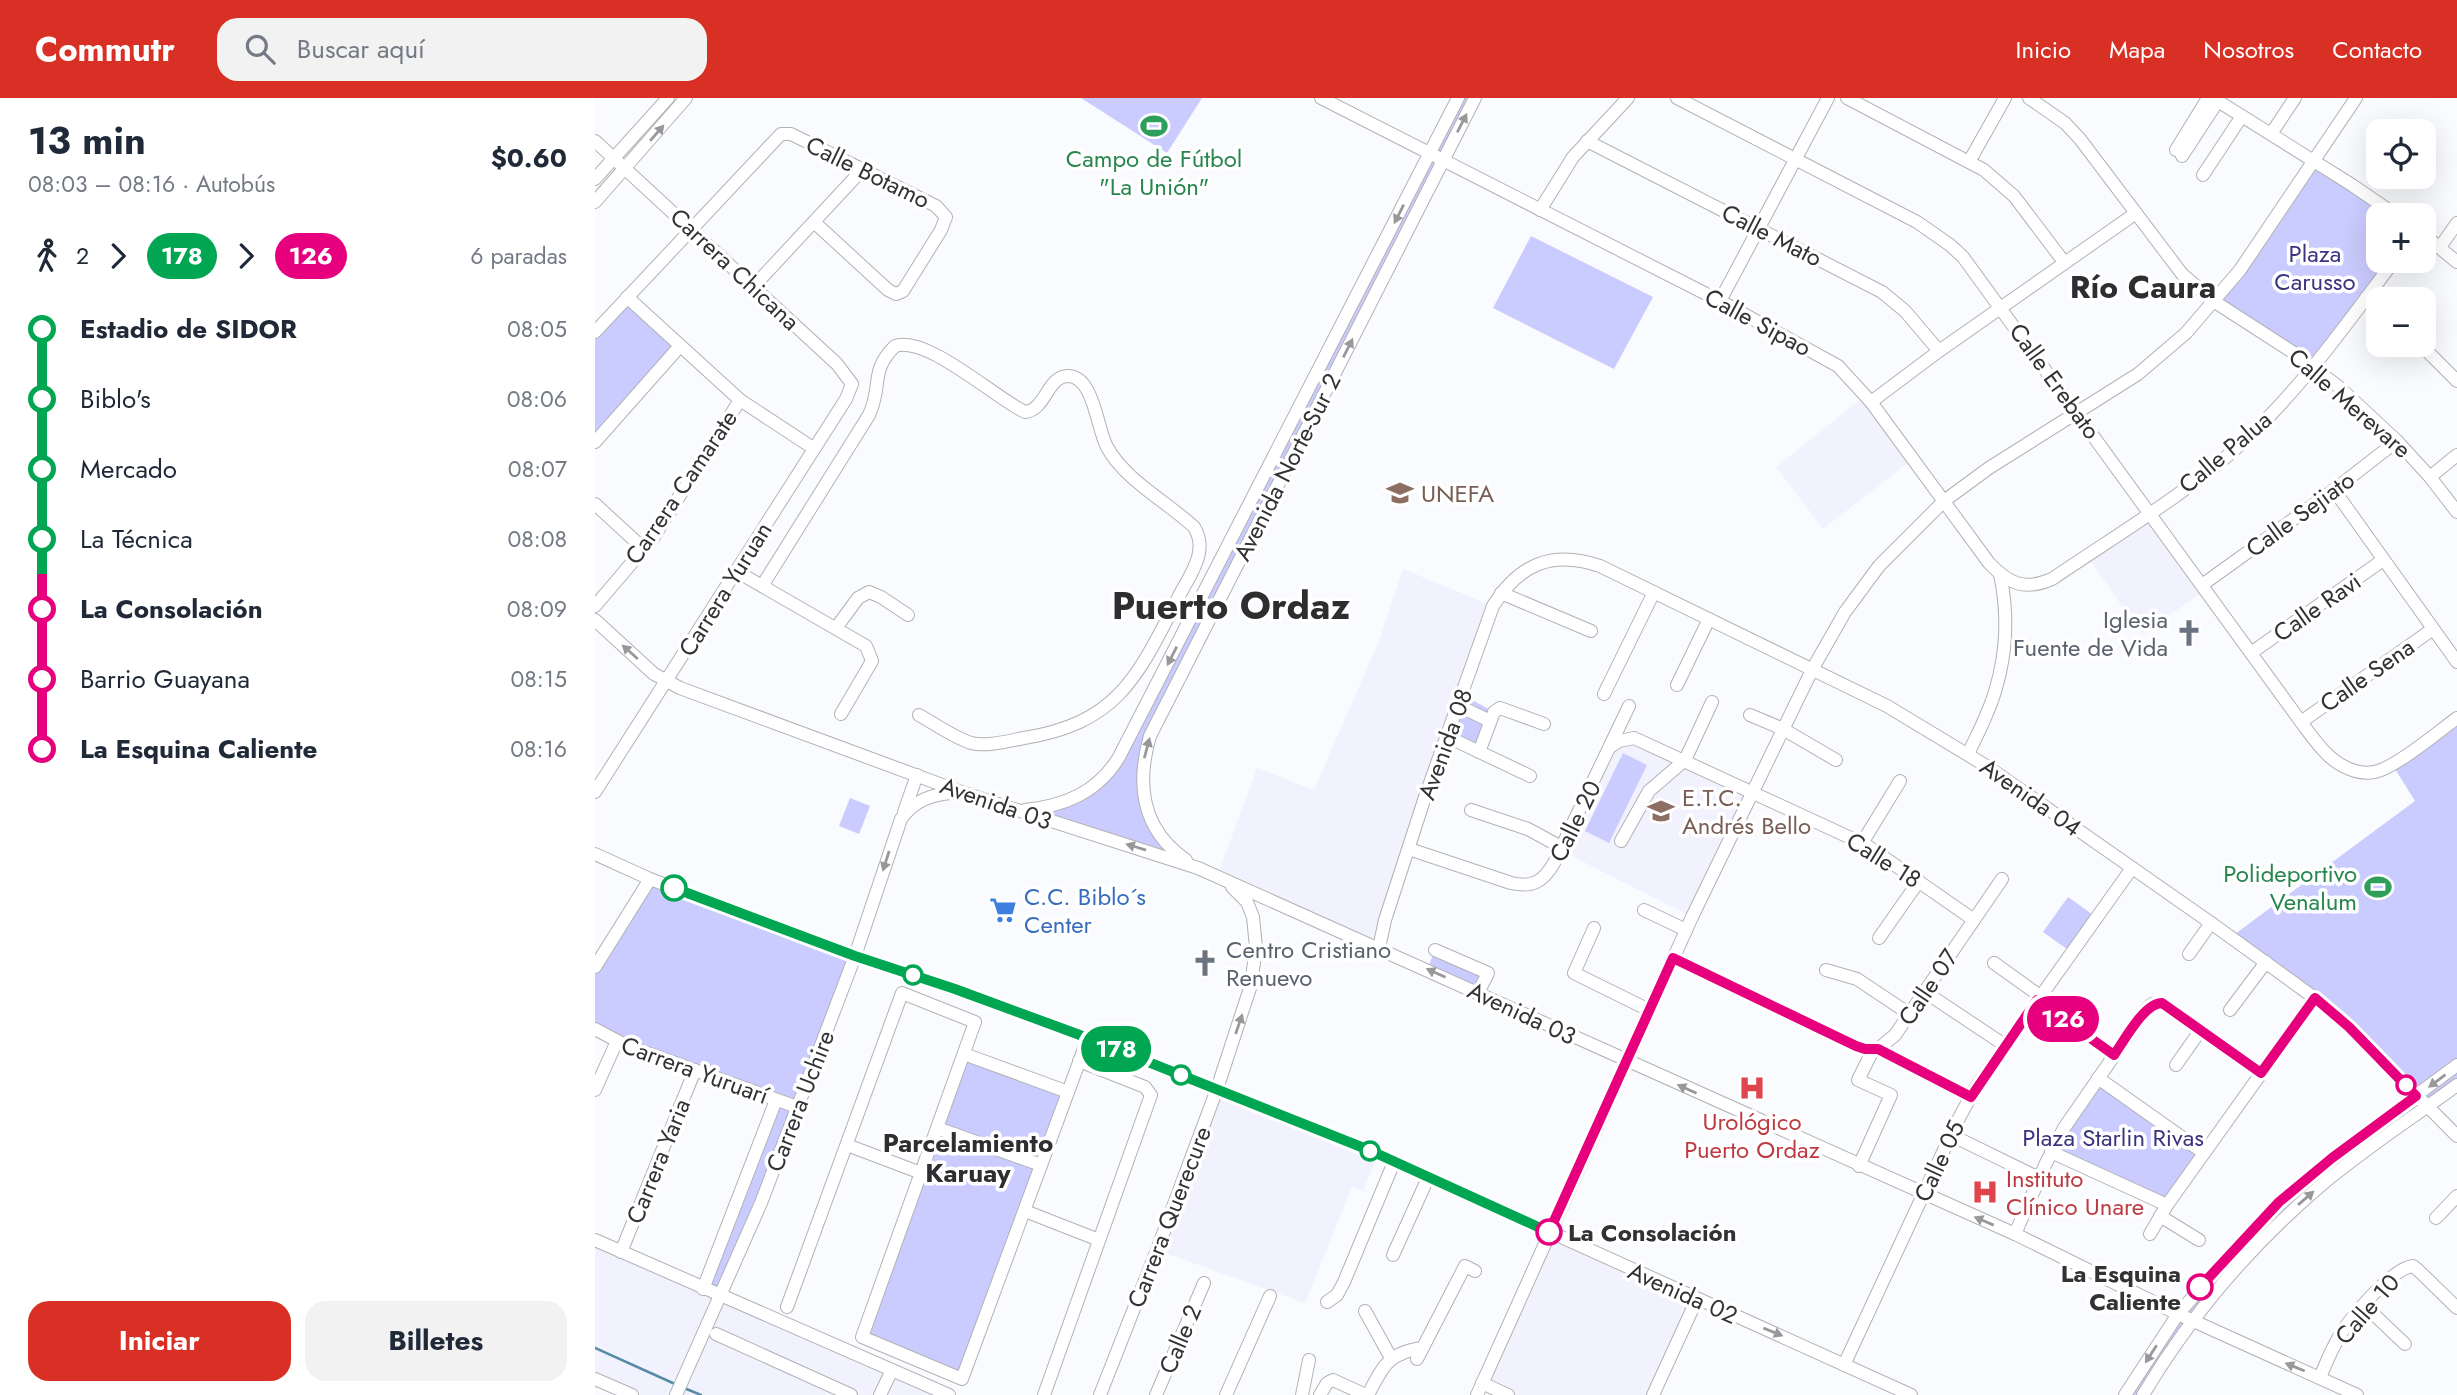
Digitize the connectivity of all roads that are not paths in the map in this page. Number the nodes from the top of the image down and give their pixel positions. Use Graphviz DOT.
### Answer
graph roads {
  1 [pos="668,98"];
  2 [pos="687,98"];
  3 [pos="1321,98"];
  4 [pos="1458,98"];
  5 [pos="1475,98"];
  6 [pos="1628,98"];
  7 [pos="1677,98"];
  8 [pos="1828,98"];
  9 [pos="1847,98"];
  10 [pos="2005,98"];
  11 [pos="2029,98"];
  12 [pos="2295,98"];
  13 [pos="2356,98"];
  14 [pos="2213,99"];
  15 [pos="1338,102"];
  16 [pos="2242,116"];
  17 [pos="2271,134"];
  18 [pos="595,141"];
  19 [pos="1587,141"];
  20 [pos="1430,153"];
  21 [pos="2179,153"];
  22 [pos="614,158"];
  23 [pos="1443,160"];
  24 [pos="1796,160"];
  25 [pos="1970,160"];
  26 [pos="2314,162"];
  27 [pos="626,169"];
  28 [pos="862,170"];
  29 [pos="2203,175"];
  30 [pos="595,179"];
  31 [pos="595,202"];
  32 [pos="2377,203"];
  33 [pos="1540,209"];
  34 [pos="2136,213"];
  35 [pos="814,222"];
  36 [pos="2457,223"];
  37 [pos="691,228"];
  38 [pos="1759,229"];
  39 [pos="2436,245"];
  40 [pos="2439,247"];
  41 [pos="2064,262"];
  42 [pos="2457,262"];
  43 [pos="2385,273"];
  44 [pos="754,286"];
  45 [pos="2374,287"];
  46 [pos="627,297"];
  47 [pos="2366,298"];
  48 [pos="1720,301"];
  49 [pos="2215,302"];
  50 [pos="2002,307"];
  51 [pos="595,332"];
  52 [pos="680,346"];
  53 [pos="1939,351"];
  54 [pos="2433,357"];
  55 [pos="2313,366"];
  56 [pos="2457,381"];
  57 [pos="852,384"];
  58 [pos="740,400"];
  59 [pos="1871,402"];
  60 [pos="2078,413"];
  61 [pos="2397,441"];
  62 [pos="595,442"];
  63 [pos="813,449"];
  64 [pos="2457,455"];
  65 [pos="2430,477"];
  66 [pos="2334,490"];
  67 [pos="1944,501"];
  68 [pos="595,504"];
  69 [pos="2149,512"];
  70 [pos="2457,512"];
  71 [pos="644,549"];
  72 [pos="2383,560"];
  73 [pos="1544,562"];
  74 [pos="736,571"];
  75 [pos="2000,574"];
  76 [pos="2012,582"];
  77 [pos="2201,585"];
  78 [pos="762,586"];
  79 [pos="1654,592"];
  80 [pos="1501,593"];
  81 [pos="595,606"];
  82 [pos="908,615"];
  83 [pos="1709,619"];
  84 [pos="595,620"];
  85 [pos="836,628"];
  86 [pos="2433,629"];
  87 [pos="1591,631"];
  88 [pos="2251,653"];
  89 [pos="2457,662"];
  90 [pos="1812,668"];
  91 [pos="667,681"];
  92 [pos="1677,685"];
  93 [pos="1604,694"];
  94 [pos="1712,702"];
  95 [pos="1459,706"];
  96 [pos="1629,706"];
  97 [pos="841,714"];
  98 [pos="919,715"];
  99 [pos="1750,715"];
  100 [pos="1492,716"];
  101 [pos="2457,718"];
  102 [pos="2301,722"];
  103 [pos="1544,724"];
  104 [pos="1783,729"];
  105 [pos="1448,737"];
  106 [pos="1610,747"];
  107 [pos="1479,752"];
  108 [pos="1968,754"];
  109 [pos="1685,760"];
  110 [pos="1836,760"];
  111 [pos="917,775"];
  112 [pos="1530,776"];
  113 [pos="1900,781"];
  114 [pos="1752,791"];
  115 [pos="595,792"];
  116 [pos="964,793"];
  117 [pos="1471,810"];
  118 [pos="1018,811"];
  119 [pos="901,819"];
  120 [pos="1621,841"];
  121 [pos="1862,843"];
  122 [pos="1561,847"];
  123 [pos="1409,849"];
  124 [pos="595,854"];
  125 [pos="1198,868"];
  126 [pos="2132,868"];
  127 [pos="650,879"];
  128 [pos="2002,879"];
  129 [pos="1919,881"];
  130 [pos="1227,882"];
  131 [pos="1644,910"];
  132 [pos="1974,920"];
  133 [pos="2211,923"];
  134 [pos="1594,928"];
  135 [pos="1686,930"];
  136 [pos="1879,938"];
  137 [pos="1379,948"];
  138 [pos="1435,950"];
  139 [pos="2189,954"];
  140 [pos="855,956"];
  141 [pos="1673,958"];
  142 [pos="2266,962"];
  143 [pos="1994,963"];
  144 [pos="595,967"];
  145 [pos="1826,970"];
  146 [pos="1925,992"];
  147 [pos="1478,993"];
  148 [pos="2038,998"];
  149 [pos="2315,998"];
  150 [pos="1649,1010"];
  151 [pos="2230,1010"];
  152 [pos="1911,1015"];
  153 [pos="595,1029"];
  154 [pos="2200,1031"];
  155 [pos="1088,1038"];
  156 [pos="617,1041"];
  157 [pos="2006,1046"];
  158 [pos="1876,1049"];
  159 [pos="964,1054"];
  160 [pos="2114,1055"];
  161 [pos="1079,1061"];
  162 [pos="1626,1061"];
  163 [pos="2176,1065"];
  164 [pos="2457,1065"];
  165 [pos="695,1070"];
  166 [pos="2261,1073"];
  167 [pos="2098,1078"];
  168 [pos="2457,1085"];
  169 [pos="1217,1089"];
  170 [pos="595,1090"];
  171 [pos="1068,1092"];
  172 [pos="2416,1096"];
  173 [pos="1971,1097"];
  174 [pos="776,1100"];
  175 [pos="797,1107"];
  176 [pos="2427,1107"];
  177 [pos="937,1128"];
  178 [pos="1951,1135"];
  179 [pos="2457,1136"];
  180 [pos="847,1145"];
  181 [pos="2051,1152"];
  182 [pos="2204,1153"];
  183 [pos="1394,1162"];
  184 [pos="1041,1165"];
  185 [pos="1859,1166"];
  186 [pos="921,1172"];
  187 [pos="1428,1178"];
  188 [pos="2039,1178"];
  189 [pos="1923,1195"];
  190 [pos="2457,1196"];
  191 [pos="2164,1210"];
  192 [pos="1025,1211"];
  193 [pos="2436,1219"];
  194 [pos="1549,1232"];
  195 [pos="2015,1234"];
  196 [pos="2150,1234"];
  197 [pos="595,1240"];
  198 [pos="1100,1240"];
  199 [pos="2199,1240"];
  200 [pos="621,1252"];
  201 [pos="1394,1255"];
  202 [pos="1475,1270"];
  203 [pos="1204,1283"];
  204 [pos="703,1289"];
  205 [pos="721,1296"];
  206 [pos="1270,1296"];
  207 [pos="1696,1300"];
  208 [pos="1327,1302"];
  209 [pos="2365,1306"];
  210 [pos="787,1307"];
  211 [pos="2457,1308"];
  212 [pos="1365,1311"];
  213 [pos="2178,1314"];
  214 [pos="2194,1320"];
  215 [pos="716,1334"];
  216 [pos="2405,1344"];
  217 [pos="1391,1358"];
  218 [pos="1310,1360"];
  219 [pos="1844,1365"];
  220 [pos="892,1370"];
  221 [pos="2320,1377"];
  222 [pos="595,1379"];
  223 [pos="1479,1389"];
  224 [pos="632,1395"];
  225 [pos="676,1395"];
  226 [pos="851,1395"];
  227 [pos="880,1395"];
  228 [pos="949,1395"];
  229 [pos="1044,1395"];
  230 [pos="1100,1395"];
  231 [pos="1156,1395"];
  232 [pos="1226,1395"];
  233 [pos="1302,1395"];
  234 [pos="1320,1395"];
  235 [pos="1367,1395"];
  236 [pos="1508,1395"];
  237 [pos="1653,1395"];
  238 [pos="1911,1395"];
  239 [pos="2125,1395"];
  240 [pos="2143,1395"];
  241 [pos="2357,1395"];
  1 -- 22 [label="street"];
  27 -- 2 [label="street, one-way"];
  3 -- 15 [label="street, Calle Sipao"];
  4 -- 20 [label="street, Avenida Norte-Sur 2"];
  23 -- 5 [label="street, Avenida Norte-Sur 2, one-way"];
  6 -- 19 [label="street"];
  7 -- 24 [label="street, Calle Erebato"];
  8 -- 24 [label="street"];
  9 -- 25 [label="street"];
  10 -- 25 [label="street"];
  11 -- 34 [label="street, Calle Merevare"];
  12 -- 17 [label="street"];
  13 -- 26 [label="street"];
  14 -- 16 [label="street"];
  14 -- 21 [label="street"];
  15 -- 20 [label="street, Calle Sipao"];
  16 -- 17 [label="street"];
  16 -- 29 [label="street"];
  17 -- 26 [label="street"];
  18 -- 22 [label="street, Carrera Chicana"];
  19 -- 33 [label="street"];
  19 -- 38 [label="street, Calle Mato"];
  20 -- 23 [label="street, Calle Sipao"];
  20 -- 118 [label="street, Avenida Norte-Sur 2, one-way"];
  22 -- 27 [label="street, Carrera Chicana"];
  22 -- 30 [label="street"];
  23 -- 33 [label="street, Calle Sipao"];
  125 -- 23 [label="street, Avenida Norte-Sur 2, one-way"];
  24 -- 38 [label="street"];
  24 -- 50 [label="street, Calle Erebato"];
  25 -- 41 [label="street"];
  26 -- 32 [label="street"];
  26 -- 49 [label="street"];
  27 -- 31 [label="street"];
  27 -- 37 [label="street, Carrera Chicana"];
  28 -- 35 [label="street"];
  28 -- 35 [label="street, Calle Botamo"];
  28 -- 37 [label="street, Calle Botamo"];
  33 -- 48 [label="street, Calle Sipao"];
  34 -- 41 [label="street"];
  34 -- 49 [label="street, Calle Merevare"];
  35 -- 44 [label="street"];
  36 -- 40 [label="street"];
  37 -- 44 [label="street, Carrera Chicana"];
  37 -- 46 [label="street"];
  38 -- 48 [label="street"];
  38 -- 53 [label="street, Calle Mato"];
  39 -- 40 [label="street"];
  40 -- 42 [label="street"];
  41 -- 50 [label="street"];
  43 -- 45 [label="street, Calle Palua"];
  44 -- 57 [label="street, Carrera Chicana"];
  46 -- 51 [label="street"];
  46 -- 52 [label="street"];
  47 -- 55 [label="street, Calle Palua"];
  48 -- 59 [label="street, Calle Sipao"];
  49 -- 55 [label="street, Calle Merevare"];
  49 -- 60 [label="street"];
  50 -- 53 [label="street"];
  50 -- 60 [label="street, Calle Erebato"];
  52 -- 58 [label="street"];
  52 -- 62 [label="street"];
  53 -- 59 [label="street"];
  54 -- 56 [label="street"];
  55 -- 61 [label="street, Calle Merevare"];
  55 -- 69 [label="street, Calle Palua"];
  57 -- 63 [label="street, Carrera Yuruan"];
  58 -- 63 [label="street"];
  58 -- 71 [label="street, Carrera Camarate"];
  59 -- 67 [label="street, Calle Sipao"];
  60 -- 67 [label="street"];
  60 -- 69 [label="street, Calle Erebato"];
  61 -- 65 [label="street, Calle Merevare"];
  61 -- 66 [label="street, Calle Sejiato"];
  63 -- 74 [label="street, Carrera Yuruan"];
  64 -- 65 [label="street"];
  65 -- 70 [label="street, Calle Merevare"];
  66 -- 72 [label="street"];
  66 -- 77 [label="street, Calle Sejiato"];
  67 -- 75 [label="street, Calle Sipao"];
  67 -- 90 [label="street"];
  68 -- 71 [label="street"];
  69 -- 76 [label="street, Calle Palua"];
  69 -- 77 [label="street, Calle Erebato"];
  71 -- 81 [label="street, Carrera Camarate"];
  72 -- 86 [label="street"];
  72 -- 88 [label="street, Calle Ravi"];
  73 -- 79 [label="street, Avenida 04"];
  73 -- 80 [label="street, Avenida 08"];
  74 -- 78 [label="street"];
  74 -- 91 [label="street, Carrera Yuruan"];
  75 -- 76 [label="street, Calle Sipao"];
  75 -- 108 [label="street"];
  77 -- 88 [label="street, Calle Erebato"];
  78 -- 85 [label="street"];
  78 -- 98 [label="street"];
  79 -- 83 [label="street, Avenida 04"];
  79 -- 93 [label="street"];
  80 -- 87 [label="street"];
  80 -- 95 [label="street, Avenida 08"];
  82 -- 85 [label="street"];
  83 -- 90 [label="street, Avenida 04"];
  83 -- 92 [label="street"];
  91 -- 84 [label="street, Avenida 03, one-way"];
  85 -- 97 [label="street"];
  86 -- 89 [label="street"];
  86 -- 102 [label="street, Calle Sena"];
  88 -- 102 [label="street, Calle Erebato"];
  90 -- 104 [label="street"];
  90 -- 108 [label="street, Avenida 04"];
  91 -- 111 [label="street, Avenida 03"];
  91 -- 115 [label="street, Carrera Yuruan"];
  94 -- 109 [label="street"];
  95 -- 100 [label="street"];
  95 -- 105 [label="street, Avenida 08"];
  96 -- 106 [label="street, Calle 20"];
  99 -- 104 [label="street"];
  100 -- 103 [label="street"];
  100 -- 107 [label="street"];
  101 -- 102 [label="street, Calle Erebato"];
  104 -- 110 [label="street"];
  104 -- 114 [label="street"];
  105 -- 107 [label="street"];
  105 -- 123 [label="street, Avenida 08"];
  106 -- 109 [label="street"];
  106 -- 122 [label="street, Calle 20"];
  107 -- 112 [label="street"];
  108 -- 126 [label="street, Avenida 04"];
  109 -- 114 [label="street"];
  109 -- 120 [label="street"];
  111 -- 116 [label="street, Avenida 03"];
  111 -- 119 [label="street, Carrera Uchire"];
  113 -- 121 [label="street"];
  114 -- 121 [label="street, Calle 18"];
  114 -- 135 [label="street"];
  116 -- 118 [label="street, Avenida 03"];
  116 -- 119 [label="street"];
  117 -- 122 [label="street"];
  125 -- 118 [label="street, Avenida 03, one-way"];
  119 -- 140 [label="street, Carrera Uchire, one-way"];
  121 -- 129 [label="street, Calle 18"];
  122 -- 123 [label="street, Calle 20"];
  123 -- 137 [label="street, Avenida 08"];
  124 -- 127 [label="street, Avenida 02"];
  125 -- 130 [label="street, Avenida 03"];
  126 -- 133 [label="street, Avenida 04"];
  126 -- 148 [label="street, Calle 05"];
  127 -- 140 [label="street, Avenida 02"];
  127 -- 144 [label="street"];
  128 -- 132 [label="street, Calle 07"];
  129 -- 132 [label="street, Calle 18"];
  129 -- 136 [label="street"];
  130 -- 137 [label="street, Avenida 03"];
  169 -- 130 [label="street, Carrera Querecure, one-way"];
  131 -- 135 [label="street"];
  132 -- 146 [label="street, Calle 07"];
  133 -- 139 [label="street"];
  133 -- 142 [label="street, Avenida 04"];
  134 -- 150 [label="street"];
  135 -- 141 [label="street"];
  147 -- 137 [label="street, Avenida 03, one-way"];
  138 -- 147 [label="street"];
  140 -- 155 [label="street, Avenida 02"];
  140 -- 175 [label="street, Carrera Uchire"];
  141 -- 150 [label="street"];
  141 -- 158 [label="street"];
  142 -- 149 [label="street, Avenida 04"];
  142 -- 151 [label="street"];
  143 -- 148 [label="street"];
  145 -- 152 [label="street"];
  146 -- 152 [label="street, Calle 07"];
  146 -- 157 [label="street"];
  147 -- 162 [label="street, Avenida 03"];
  148 -- 157 [label="street, Calle 05"];
  148 -- 160 [label="street"];
  149 -- 166 [label="street"];
  149 -- 172 [label="street, Avenida 04"];
  150 -- 162 [label="street"];
  152 -- 158 [label="street, Calle 07"];
  153 -- 156 [label="street, Carrera Yuruarí"];
  154 -- 160 [label="street"];
  154 -- 163 [label="street"];
  154 -- 166 [label="street"];
  155 -- 161 [label="street"];
  155 -- 169 [label="street, Avenida 02"];
  156 -- 165 [label="street, Carrera Yuruarí"];
  156 -- 170 [label="street"];
  157 -- 173 [label="street, Calle 05"];
  158 -- 173 [label="street"];
  158 -- 185 [label="street"];
  159 -- 171 [label="street"];
  159 -- 177 [label="street"];
  159 -- 180 [label="street"];
  160 -- 167 [label="street"];
  161 -- 171 [label="street"];
  161 -- 198 [label="street"];
  185 -- 162 [label="street, Avenida 03, one-way"];
  162 -- 194 [label="street"];
  164 -- 172 [label="street, one-way"];
  165 -- 174 [label="street, Carrera Yuruarí"];
  165 -- 200 [label="street, Carrera Yaria"];
  166 -- 182 [label="street"];
  167 -- 181 [label="street"];
  167 -- 182 [label="street"];
  168 -- 176 [label="street"];
  169 -- 183 [label="street, Avenida 02"];
  169 -- 230 [label="street, Carrera Querecure"];
  171 -- 184 [label="street"];
  172 -- 176 [label="street, Avenida 04"];
  172 -- 213 [label="street"];
  173 -- 178 [label="street, Calle 05"];
  174 -- 175 [label="street, Carrera Yuruarí"];
  174 -- 204 [label="street"];
  175 -- 205 [label="street, Carrera Uchire"];
  176 -- 179 [label="street, Avenida 04"];
  214 -- 176 [label="street, one-way"];
  177 -- 184 [label="street"];
  177 -- 186 [label="street"];
  178 -- 188 [label="street"];
  178 -- 189 [label="street, Calle 05"];
  180 -- 186 [label="street"];
  180 -- 210 [label="street"];
  181 -- 188 [label="street"];
  181 -- 191 [label="street"];
  182 -- 191 [label="street"];
  183 -- 187 [label="street, Avenida 02"];
  183 -- 208 [label="street"];
  184 -- 192 [label="street"];
  185 -- 189 [label="street, Avenida 03"];
  186 -- 192 [label="street"];
  187 -- 194 [label="street, Avenida 02"];
  187 -- 201 [label="street"];
  188 -- 195 [label="street"];
  195 -- 189 [label="street, Avenida 03, one-way"];
  189 -- 219 [label="street, Calle 05"];
  190 -- 193 [label="street"];
  191 -- 196 [label="street"];
  191 -- 199 [label="street"];
  192 -- 198 [label="street"];
  194 -- 207 [label="street, Avenida 02"];
  194 -- 223 [label="street"];
  195 -- 213 [label="street, Avenida 03"];
  197 -- 200 [label="street"];
  198 -- 229 [label="street"];
  200 -- 204 [label="street"];
  202 -- 217 [label="street"];
  203 -- 231 [label="street, Calle 2"];
  204 -- 205 [label="street"];
  205 -- 220 [label="street"];
  205 -- 225 [label="street, Carrera Uchire"];
  206 -- 232 [label="street"];
  207 -- 219 [label="street, Avenida 02, one-way"];
  207 -- 237 [label="street"];
  209 -- 211 [label="street, Calle 10"];
  209 -- 216 [label="street"];
  209 -- 221 [label="street, Calle 10"];
  212 -- 217 [label="street"];
  213 -- 214 [label="street, Avenida 03"];
  213 -- 239 [label="street, one-way"];
  221 -- 214 [label="street, Avenida 03, one-way"];
  214 -- 240 [label="street"];
  215 -- 226 [label="street"];
  217 -- 235 [label="street"];
  218 -- 233 [label="street"];
  219 -- 238 [label="street, Avenida 02"];
  220 -- 227 [label="street"];
  220 -- 228 [label="street"];
  221 -- 241 [label="street, Avenida 03"];
  222 -- 224 [label="street"];
  223 -- 236 [label="street"];
  234 -- 235 [label="street"];
}
